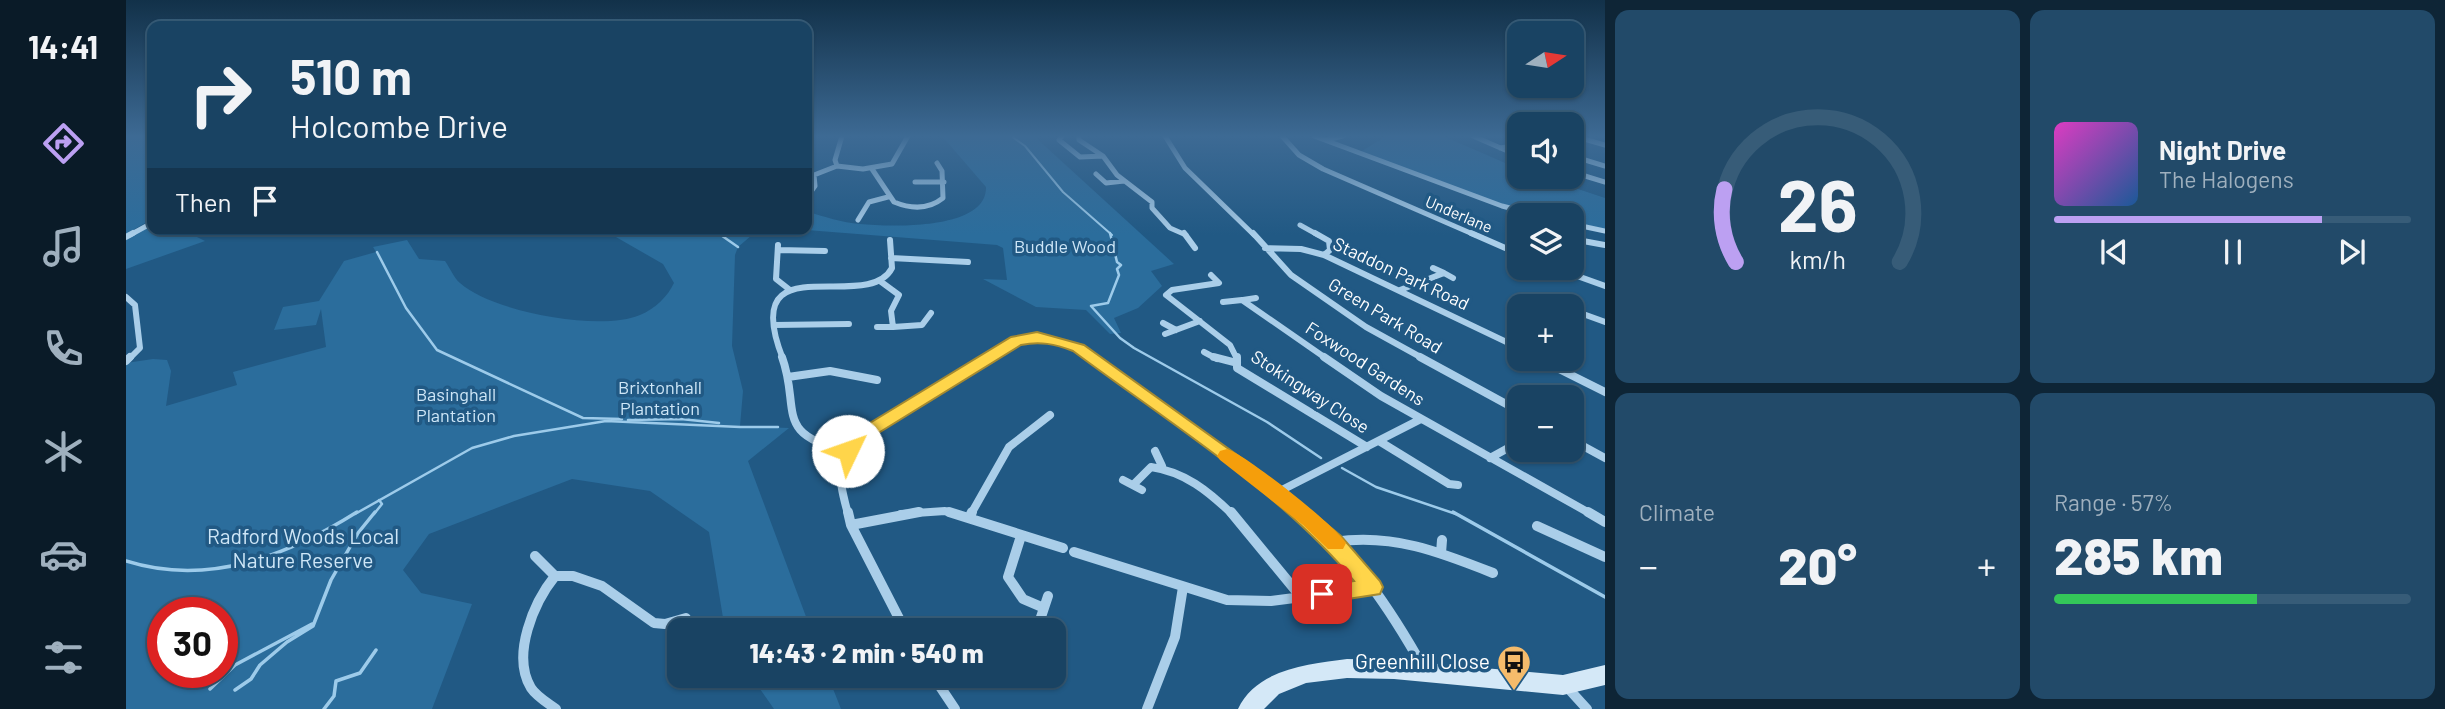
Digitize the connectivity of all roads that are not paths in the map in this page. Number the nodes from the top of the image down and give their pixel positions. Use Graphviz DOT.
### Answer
graph roads {
  1 [pos="829,169"];
  2 [pos="872,169"];
  3 [pos="940,169"];
  4 [pos="1115,169"];
  5 [pos="1186,169"];
  6 [pos="1323,169"];
  7 [pos="1401,169"];
  8 [pos="1096,174"];
  9 [pos="1584,176"];
  10 [pos="1125,181"];
  11 [pos="944,182"];
  12 [pos="1605,182"];
  13 [pos="915,183"];
  14 [pos="1106,183"];
  15 [pos="1098,184"];
  16 [pos="812,189"];
  17 [pos="888,197"];
  18 [pos="1507,207"];
  19 [pos="867,214"];
  20 [pos="1300,225"];
  21 [pos="147,226"];
  22 [pos="1584,227"];
  23 [pos="1605,231"];
  24 [pos="126,237"];
  25 [pos="1584,241"];
  26 [pos="901,243"];
  27 [pos="1605,245"];
  28 [pos="1195,248"];
  29 [pos="1265,248"];
  30 [pos="1507,249"];
  31 [pos="825,250"];
  32 [pos="1324,255"];
  33 [pos="891,258"];
  34 [pos="968,262"];
  35 [pos="1433,268"];
  36 [pos="1444,273"];
  37 [pos="1211,275"];
  38 [pos="1453,278"];
  39 [pos="1584,278"];
  40 [pos="880,281"];
  41 [pos="1605,286"];
  42 [pos="790,290"];
  43 [pos="1400,290"];
  44 [pos="126,297"];
  45 [pos="1256,298"];
  46 [pos="1242,300"];
  47 [pos="1223,302"];
  48 [pos="1584,314"];
  49 [pos="1200,321"];
  50 [pos="1605,322"];
  51 [pos="1163,323"];
  52 [pos="774,325"];
  53 [pos="844,325"];
  54 [pos="937,326"];
  55 [pos="877,327"];
  56 [pos="893,327"];
  57 [pos="1176,330"];
  58 [pos="1165,334"];
  59 [pos="1507,342"];
  60 [pos="1204,352"];
  61 [pos="129,360"];
  62 [pos="1237,362"];
  63 [pos="1564,371"];
  64 [pos="788,377"];
  65 [pos="877,380"];
  66 [pos="1605,391"];
  67 [pos="1507,404"];
  68 [pos="1050,415"];
  69 [pos="1421,419"];
  70 [pos="1379,441"];
  71 [pos="1367,447"];
  72 [pos="1584,447"];
  73 [pos="1507,449"];
  74 [pos="848,451"];
  75 [pos="1155,451"];
  76 [pos="1490,458"];
  77 [pos="1605,458"];
  78 [pos="1162,466"];
  79 [pos="1123,480"];
  80 [pos="1458,485"];
  81 [pos="1276,493"];
  82 [pos="969,518"];
  83 [pos="1605,522"];
  84 [pos="851,525"];
  85 [pos="1537,526"];
  86 [pos="1021,536"];
  87 [pos="1442,540"];
  88 [pos="1334,542"];
  89 [pos="1441,553"];
  90 [pos="535,556"];
  91 [pos="1605,557"];
  92 [pos="1493,573"];
  93 [pos="555,576"];
  94 [pos="1183,587"];
  95 [pos="1372,587"];
  96 [pos="1048,596"];
  97 [pos="1301,597"];
  98 [pos="1044,608"];
  99 [pos="899,618"];
  100 [pos="1041,618"];
  101 [pos="667,622"];
  102 [pos="1426,673"];
  103 [pos="1605,675"];
  104 [pos="1565,685"];
  105 [pos="941,688"];
  106 [pos="556,709"];
  107 [pos="956,709"];
  108 [pos="1147,709"];
  109 [pos="1249,709"];
  110 [pos="1587,709"];
  1 -- 16 [label="street"];
  2 -- 17 [label="street"];
  3 -- 11 [label="street"];
  4 -- 10 [label="street"];
  5 -- 29 [label="street, Green Park Road"];
  6 -- 30 [label="street, Underlane"];
  7 -- 18 [label="street"];
  8 -- 14 [label="street"];
  9 -- 12 [label="street"];
  10 -- 14 [label="street"];
  10 -- 28 [label="street"];
  11 -- 13 [label="street"];
  11 -- 17 [label="street"];
  14 -- 15 [label="street"];
  17 -- 19 [label="street"];
  20 -- 32 [label="street"];
  21 -- 24 [label="street"];
  22 -- 23 [label="street"];
  25 -- 27 [label="street"];
  26 -- 33 [label="street"];
  29 -- 32 [label="street, Staddon Park Road"];
  29 -- 67 [label="street, Green Park Road"];
  31 -- 42 [label="street"];
  32 -- 43 [label="street, Staddon Park Road"];
  33 -- 34 [label="street"];
  33 -- 40 [label="street"];
  35 -- 36 [label="street"];
  36 -- 38 [label="street"];
  36 -- 43 [label="street"];
  37 -- 49 [label="street, Stokingway Close"];
  39 -- 41 [label="street"];
  40 -- 42 [label="street"];
  40 -- 56 [label="street"];
  42 -- 52 [label="street"];
  43 -- 59 [label="street, Staddon Park Road"];
  44 -- 61 [label="street"];
  45 -- 46 [label="street"];
  46 -- 47 [label="street"];
  46 -- 69 [label="street, Foxwood Gardens"];
  48 -- 50 [label="street"];
  49 -- 57 [label="street"];
  49 -- 62 [label="street, Stokingway Close"];
  51 -- 57 [label="street"];
  52 -- 53 [label="street"];
  52 -- 64 [label="street"];
  54 -- 56 [label="street"];
  55 -- 56 [label="street"];
  57 -- 58 [label="street"];
  60 -- 62 [label="street"];
  62 -- 71 [label="street, Stokingway Close"];
  63 -- 66 [label="street"];
  64 -- 65 [label="street"];
  64 -- 74 [label="street"];
  68 -- 82 [label="street"];
  69 -- 70 [label="street"];
  69 -- 76 [label="street, Foxwood Gardens"];
  70 -- 71 [label="street"];
  70 -- 80 [label="street"];
  71 -- 81 [label="street"];
  72 -- 77 [label="street"];
  73 -- 76 [label="street"];
  74 -- 81 [label="street"];
  74 -- 84 [label="street"];
  75 -- 78 [label="street"];
  76 -- 83 [label="street, Foxwood Gardens"];
  78 -- 79 [label="street"];
  78 -- 97 [label="street"];
  81 -- 88 [label="street"];
  82 -- 84 [label="street"];
  82 -- 86 [label="street"];
  84 -- 99 [label="street"];
  85 -- 91 [label="street"];
  86 -- 94 [label="street"];
  86 -- 98 [label="street"];
  87 -- 89 [label="street"];
  88 -- 89 [label="street"];
  88 -- 95 [label="street"];
  89 -- 92 [label="street"];
  90 -- 93 [label="street"];
  93 -- 101 [label="street"];
  93 -- 106 [label="street"];
  94 -- 97 [label="street"];
  94 -- 108 [label="street"];
  95 -- 97 [label="street"];
  95 -- 102 [label="street"];
  96 -- 98 [label="street"];
  98 -- 100 [label="street"];
  102 -- 104 [label="street"];
  102 -- 109 [label="street"];
  103 -- 104 [label="street"];
  104 -- 110 [label="street"];
  105 -- 107 [label="street"];
}
